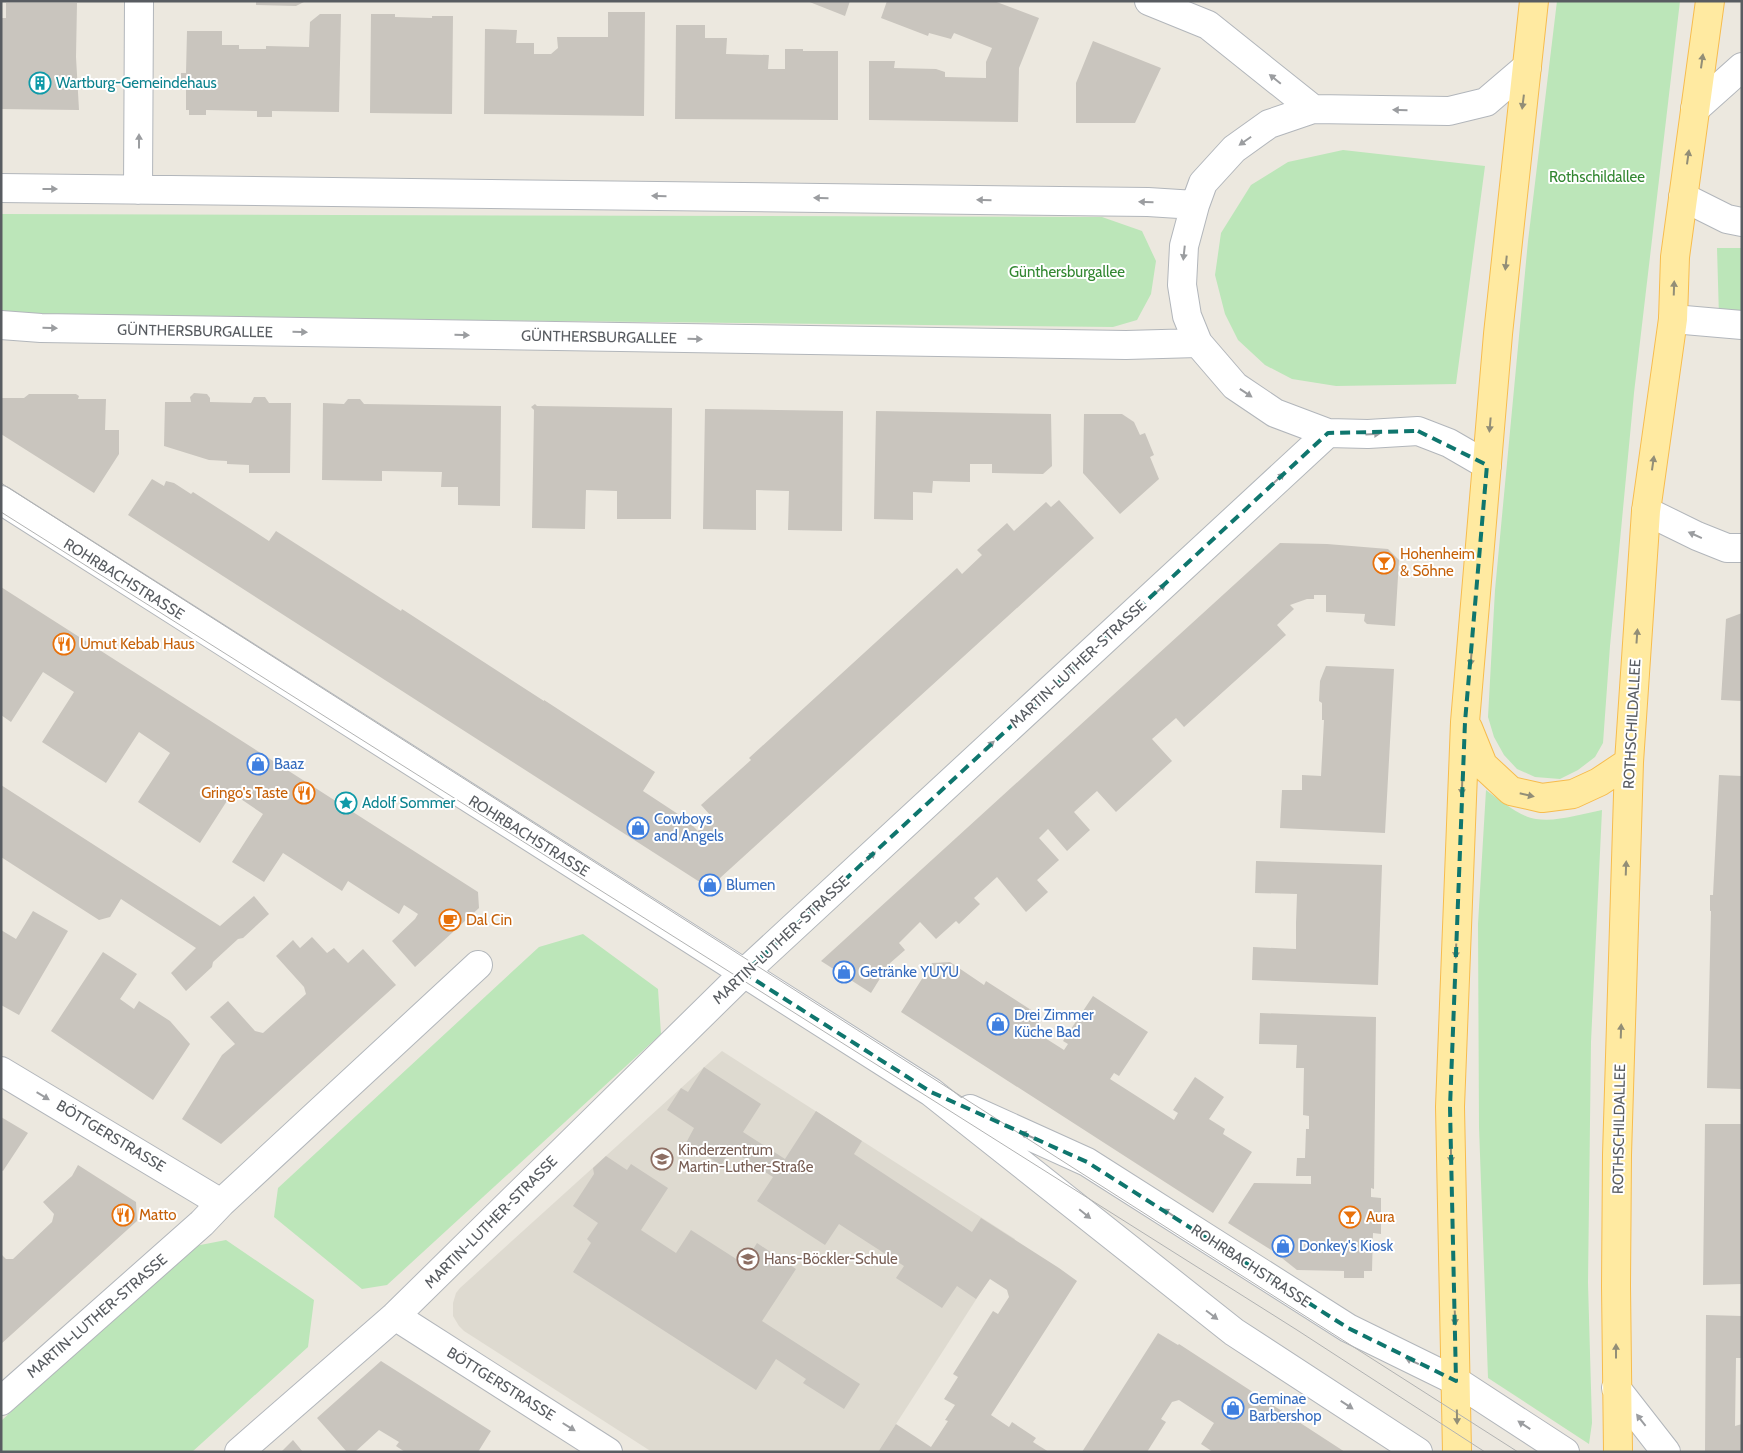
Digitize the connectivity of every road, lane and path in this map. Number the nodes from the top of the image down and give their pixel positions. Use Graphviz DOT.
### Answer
graph roads {
  1 [pos="139,1"];
  2 [pos="1149,1"];
  3 [pos="1534,1"];
  4 [pos="1710,1"];
  5 [pos="1527,67"];
  6 [pos="1742,67"];
  7 [pos="1313,109"];
  8 [pos="1695,109"];
  9 [pos="1,188"];
  10 [pos="138,190"];
  11 [pos="1683,197"];
  12 [pos="1195,205"];
  13 [pos="1742,222"];
  14 [pos="1673,319"];
  15 [pos="1,325"];
  16 [pos="1742,325"];
  17 [pos="1198,343"];
  18 [pos="1328,433"];
  19 [pos="1487,465"];
  20 [pos="1,500"];
  21 [pos="1646,511"];
  22 [pos="1742,548"];
  23 [pos="1465,722"];
  24 [pos="1629,762"];
  25 [pos="478,965"];
  26 [pos="744,973"];
  27 [pos="1,1071"];
  28 [pos="931,1092"];
  29 [pos="221,1203"];
  30 [pos="395,1316"];
  31 [pos="1456,1381"];
  32 [pos="1616,1388"];
  33 [pos="1,1401"];
  34 [pos="239,1452"];
  35 [pos="608,1452"];
  36 [pos="1418,1452"];
  37 [pos="1458,1452"];
  38 [pos="1565,1452"];
  39 [pos="1618,1452"];
  40 [pos="1666,1452"];
  10 -- 1 [label="street, one-way"];
  7 -- 2 [label="street, one-way"];
  3 -- 5 [label="main road"];
  8 -- 4 [label="main road, ROTHSCHILDALLEE, one-way"];
  5 -- 7 [label="street, one-way"];
  5 -- 19 [label="main road, one-way"];
  6 -- 8 [label="street"];
  7 -- 12 [label="street, one-way"];
  11 -- 8 [label="main road, ROTHSCHILDALLEE, one-way"];
  9 -- 10 [label="street, one-way"];
  12 -- 10 [label="street, one-way"];
  11 -- 13 [label="street"];
  14 -- 11 [label="main road, ROTHSCHILDALLEE, one-way"];
  12 -- 17 [label="street, one-way"];
  14 -- 16 [label="street"];
  21 -- 14 [label="main road, ROTHSCHILDALLEE, one-way"];
  15 -- 17 [label="street, GÜNTHERSBURGALLEE, one-way"];
  17 -- 18 [label="street, one-way"];
  18 -- 19 [label="street, one-way"];
  26 -- 18 [label="street, MARTIN-LUTHER-STRASSE, one-way"];
  19 -- 23 [label="main road, one-way"];
  20 -- 26 [label="street, ROHRBACHSTRASSE"];
  22 -- 21 [label="street, one-way"];
  24 -- 21 [label="main road, ROTHSCHILDALLEE, one-way"];
  23 -- 24 [label="main road, one-way"];
  23 -- 31 [label="main road, one-way"];
  32 -- 24 [label="main road, ROTHSCHILDALLEE, one-way"];
  25 -- 29 [label="street, MARTIN-LUTHER-STRASSE"];
  26 -- 28 [label="street, ROHRBACHSTRASSE"];
  26 -- 30 [label="street, MARTIN-LUTHER-STRASSE"];
  27 -- 29 [label="street, BÖTTGERSTRASSE, one-way"];
  31 -- 28 [label="street, ROHRBACHSTRASSE, one-way"];
  28 -- 36 [label="street, ROHRBACHSTRASSE, one-way"];
  29 -- 33 [label="street, MARTIN-LUTHER-STRASSE"];
  30 -- 34 [label="street, MARTIN-LUTHER-STRASSE"];
  30 -- 35 [label="street, BÖTTGERSTRASSE, one-way"];
  31 -- 37 [label="main road, one-way"];
  38 -- 31 [label="street, ROHRBACHSTRASSE, one-way"];
  32 -- 39 [label="main road, ROTHSCHILDALLEE"];
  40 -- 32 [label="street, one-way"];
}
